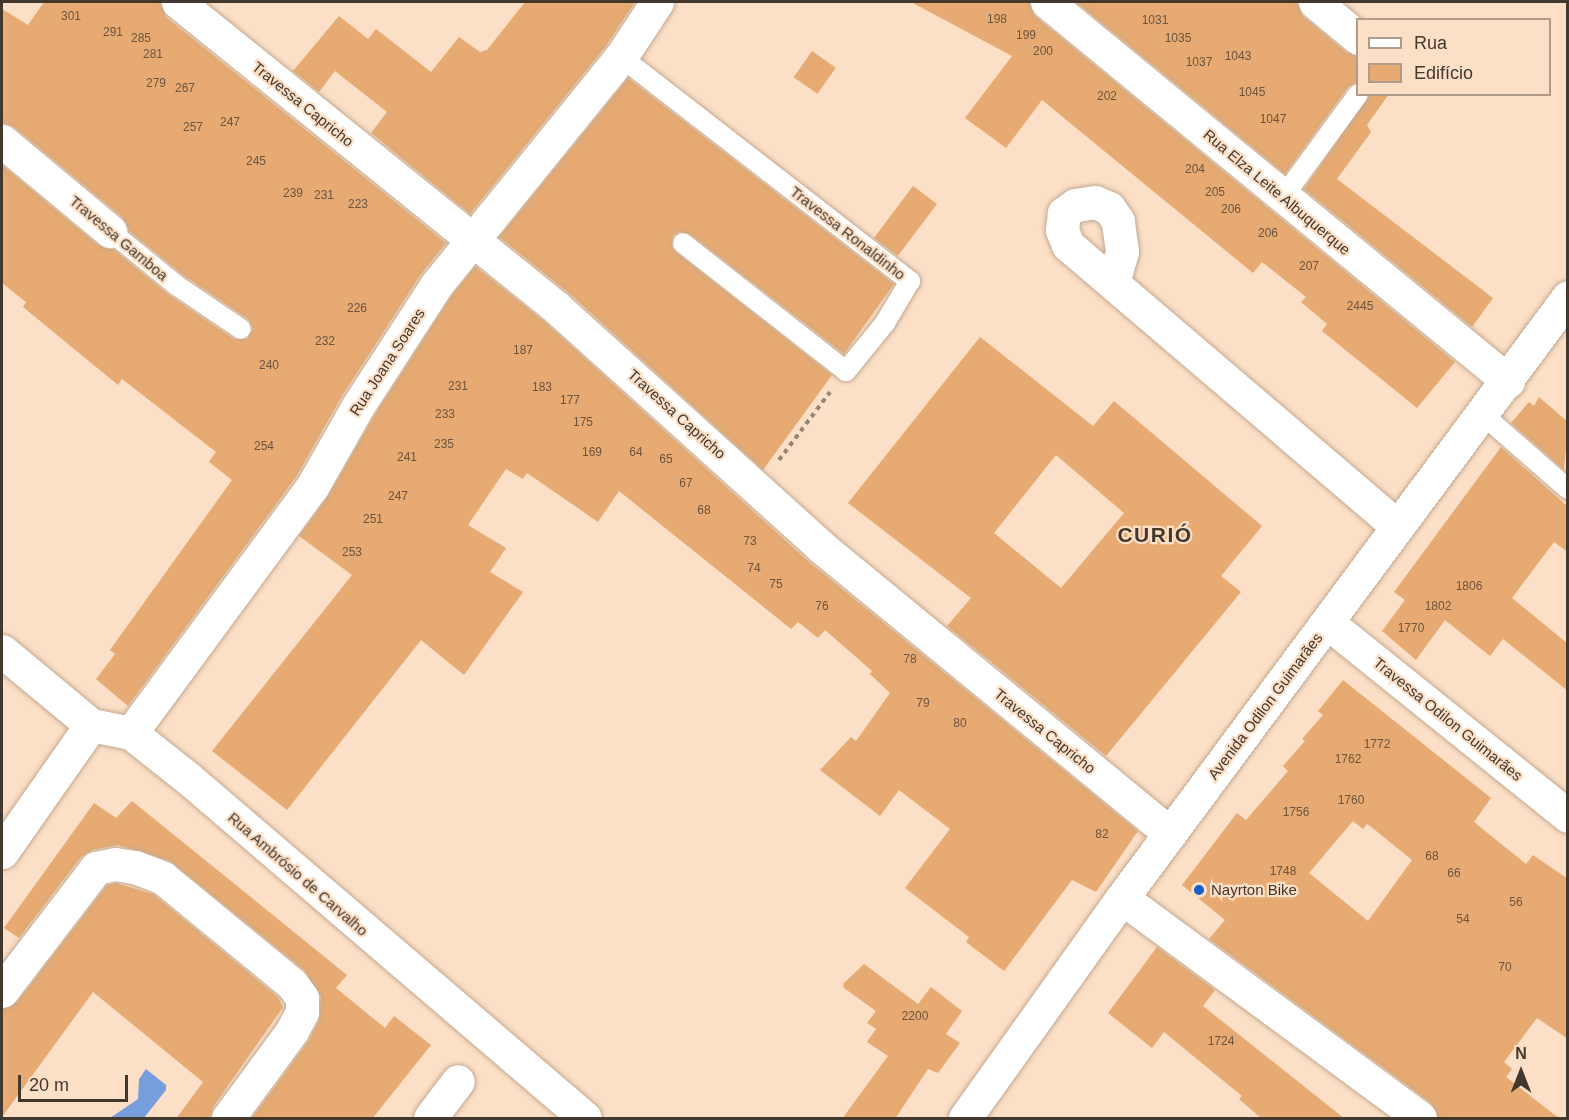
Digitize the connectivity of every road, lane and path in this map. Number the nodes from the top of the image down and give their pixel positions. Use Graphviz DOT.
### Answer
graph roads {
  1 [pos="178,2"];
  2 [pos="657,2"];
  3 [pos="1047,2"];
  4 [pos="1315,2"];
  5 [pos="1356,36"];
  6 [pos="621,57"];
  7 [pos="1357,96"];
  8 [pos="2,141"];
  9 [pos="1283,197"];
  10 [pos="110,231"];
  11 [pos="472,242"];
  12 [pos="683,243"];
  13 [pos="1113,283"];
  14 [pos="1568,297"];
  15 [pos="241,329"];
  16 [pos="846,371"];
  17 [pos="1508,381"];
  18 [pos="1480,412"];
  19 [pos="758,487"];
  20 [pos="1568,489"];
  21 [pos="1397,526"];
  22 [pos="1328,622"];
  23 [pos="2,651"];
  24 [pos="91,725"];
  25 [pos="131,733"];
  26 [pos="1568,816"];
  27 [pos="1170,833"];
  28 [pos="2,852"];
  29 [pos="1122,898"];
  30 [pos="2,991"];
  31 [pos="459,1081"];
  32 [pos="228,1119"];
  33 [pos="430,1119"];
  34 [pos="585,1119"];
  35 [pos="965,1119"];
  36 [pos="1420,1119"];
  1 -- 11 [label="street, Travessa Capricho"];
  2 -- 6 [label="street, Rua Joana Soares"];
  3 -- 9 [label="street, Rua Elza Leite Albuquerque"];
  4 -- 5 [label="street"];
  6 -- 11 [label="street, Rua Joana Soares"];
  6 -- 16 [label="lane, Travessa Ronaldinho"];
  7 -- 9 [label="lane"];
  8 -- 10 [label="street, Travessa Gamboa"];
  9 -- 17 [label="street, Rua Elza Leite Albuquerque"];
  10 -- 15 [label="lane, Travessa Gamboa"];
  11 -- 19 [label="street, Travessa Capricho"];
  11 -- 25 [label="street, Rua Joana Soares"];
  12 -- 16 [label="lane"];
  13 -- 21 [label="street"];
  14 -- 17 [label="street, Avenida Odilon Guimarães"];
  16 -- 19 [label="path"];
  17 -- 18 [label="street, Avenida Odilon Guimarães"];
  18 -- 20 [label="lane"];
  18 -- 21 [label="street, Avenida Odilon Guimarães"];
  19 -- 27 [label="street, Travessa Capricho"];
  21 -- 22 [label="street, Avenida Odilon Guimarães"];
  22 -- 26 [label="street, Travessa Odilon Guimarães"];
  22 -- 27 [label="street, Avenida Odilon Guimarães"];
  23 -- 24 [label="street, Rua Ambrósio de Carvalho"];
  24 -- 25 [label="street, Rua Ambrósio de Carvalho"];
  24 -- 28 [label="street"];
  25 -- 34 [label="street, Rua Ambrósio de Carvalho"];
  27 -- 29 [label="street, Avenida Odilon Guimarães"];
  29 -- 35 [label="street, Avenida Odilon Guimarães"];
  29 -- 36 [label="street"];
  30 -- 32 [label="street"];
  31 -- 33 [label="street"];
}
